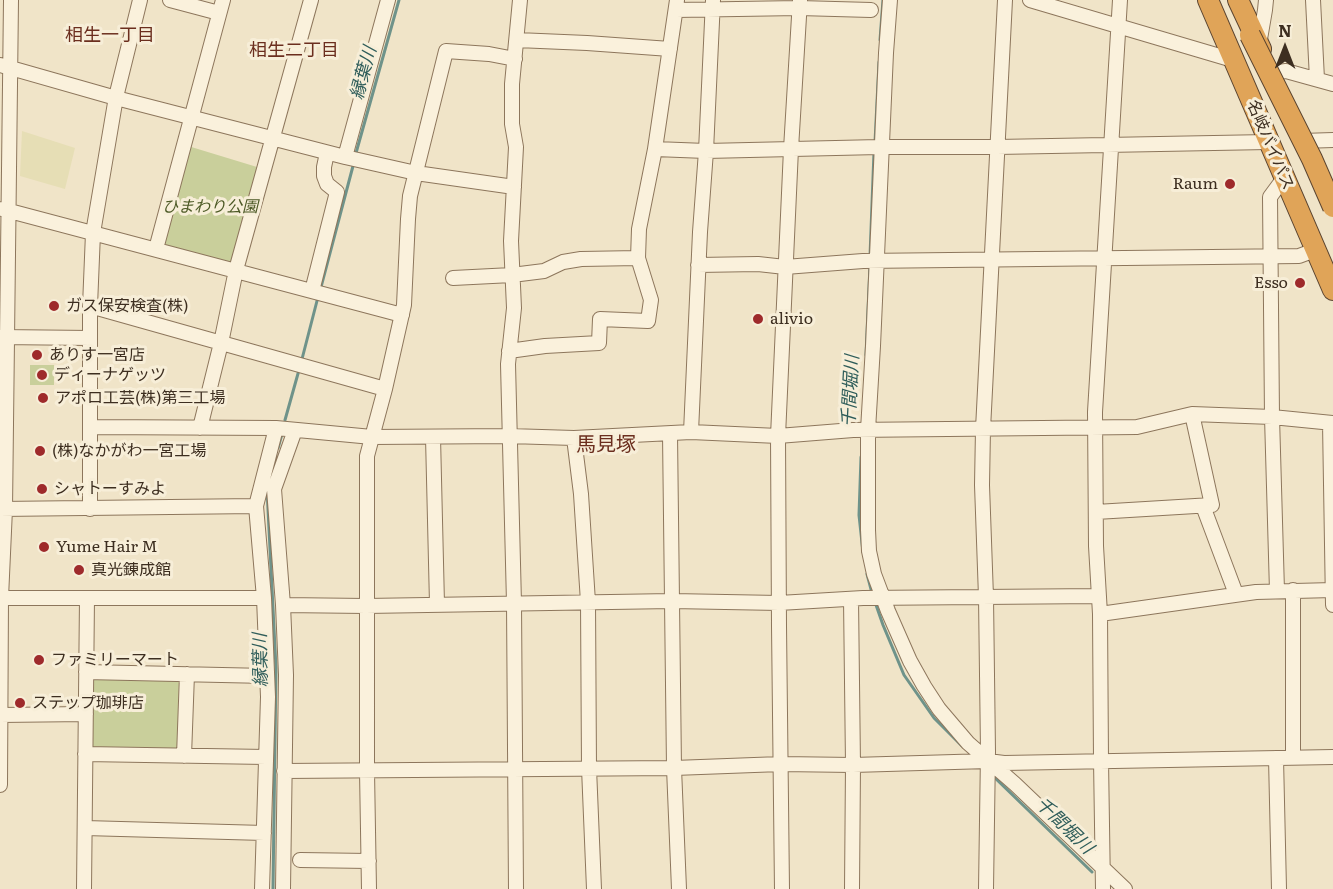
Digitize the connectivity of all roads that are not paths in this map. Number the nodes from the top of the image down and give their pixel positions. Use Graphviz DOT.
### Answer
graph roads {
  1 [pos="11,0"];
  2 [pos="140,0"];
  3 [pos="170,0"];
  4 [pos="311,0"];
  5 [pos="520,0"];
  6 [pos="890,0"];
  7 [pos="1005,0"];
  8 [pos="1030,0"];
  9 [pos="1120,0"];
  10 [pos="1208,0"];
  11 [pos="1236,0"];
  12 [pos="1266,0"];
  13 [pos="1313,0"];
  14 [pos="383,1"];
  15 [pos="800,4"];
  16 [pos="677,5"];
  17 [pos="713,5"];
  18 [pos="221,7"];
  19 [pos="871,10"];
  20 [pos="1119,26"];
  21 [pos="517,39"];
  22 [pos="1259,46"];
  23 [pos="670,49"];
  24 [pos="515,59"];
  25 [pos="1233,60"];
  26 [pos="5,67"];
  27 [pos="1271,73"];
  28 [pos="1317,79"];
  29 [pos="1333,84"];
  30 [pos="116,98"];
  31 [pos="192,117"];
  32 [pos="272,138"];
  33 [pos="1333,140"];
  34 [pos="1302,141"];
  35 [pos="1268,142"];
  36 [pos="1112,145"];
  37 [pos="997,147"];
  38 [pos="877,148"];
  39 [pos="655,150"];
  40 [pos="791,150"];
  41 [pos="706,151"];
  42 [pos="327,153"];
  43 [pos="345,157"];
  44 [pos="416,173"];
  45 [pos="1284,178"];
  46 [pos="514,187"];
  47 [pos="1333,207"];
  48 [pos="4,209"];
  49 [pos="1333,214"];
  50 [pos="93,233"];
  51 [pos="156,249"];
  52 [pos="1315,250"];
  53 [pos="1270,256"];
  54 [pos="638,258"];
  55 [pos="1105,258"];
  56 [pos="991,260"];
  57 [pos="871,261"];
  58 [pos="698,265"];
  59 [pos="785,267"];
  60 [pos="236,270"];
  61 [pos="512,275"];
  62 [pos="453,278"];
  63 [pos="1333,290"];
  64 [pos="312,291"];
  65 [pos="90,306"];
  66 [pos="402,315"];
  67 [pos="4,337"];
  68 [pos="90,338"];
  69 [pos="221,343"];
  70 [pos="509,351"];
  71 [pos="385,389"];
  72 [pos="1192,414"];
  73 [pos="3,415"];
  74 [pos="1272,417"];
  75 [pos="1332,423"];
  76 [pos="90,427"];
  77 [pos="200,428"];
  78 [pos="276,428"];
  79 [pos="1095,428"];
  80 [pos="983,429"];
  81 [pos="295,430"];
  82 [pos="862,430"];
  83 [pos="691,432"];
  84 [pos="670,434"];
  85 [pos="509,436"];
  86 [pos="778,436"];
  87 [pos="372,437"];
  88 [pos="433,437"];
  89 [pos="574,438"];
  90 [pos="256,506"];
  91 [pos="1203,506"];
  92 [pos="2,509"];
  93 [pos="90,509"];
  94 [pos="1096,512"];
  95 [pos="1293,590"];
  96 [pos="1333,590"];
  97 [pos="1277,591"];
  98 [pos="1236,594"];
  99 [pos="1099,596"];
  100 [pos="986,597"];
  101 [pos="2,598"];
  102 [pos="87,598"];
  103 [pos="264,598"];
  104 [pos="857,598"];
  105 [pos="881,598"];
  106 [pos="672,601"];
  107 [pos="514,603"];
  108 [pos="588,603"];
  109 [pos="778,603"];
  110 [pos="437,604"];
  111 [pos="283,605"];
  112 [pos="1333,605"];
  113 [pos="366,606"];
  114 [pos="1100,614"];
  115 [pos="86,672"];
  116 [pos="187,674"];
  117 [pos="267,676"];
  118 [pos="86,714"];
  119 [pos="0,715"];
  120 [pos="85,754"];
  121 [pos="184,756"];
  122 [pos="266,757"];
  123 [pos="1293,757"];
  124 [pos="1333,757"];
  125 [pos="1276,758"];
  126 [pos="0,760"];
  127 [pos="988,760"];
  128 [pos="1101,760"];
  129 [pos="781,764"];
  130 [pos="853,765"];
  131 [pos="590,768"];
  132 [pos="674,768"];
  133 [pos="515,769"];
  134 [pos="284,771"];
  135 [pos="367,771"];
  136 [pos="0,784"];
  137 [pos="85,828"];
  138 [pos="264,833"];
  139 [pos="300,860"];
  140 [pos="369,861"];
  141 [pos="1102,868"];
  142 [pos="84,889"];
  143 [pos="262,889"];
  144 [pos="283,889"];
  145 [pos="369,889"];
  146 [pos="516,889"];
  147 [pos="594,889"];
  148 [pos="679,889"];
  149 [pos="782,889"];
  150 [pos="852,889"];
  151 [pos="986,889"];
  152 [pos="1103,889"];
  153 [pos="1125,889"];
  154 [pos="1279,889"];
  1 -- 26 [label="street"];
  2 -- 30 [label="street"];
  3 -- 18 [label="street"];
  4 -- 32 [label="street"];
  5 -- 21 [label="street"];
  6 -- 38 [label="street"];
  7 -- 37 [label="street"];
  8 -- 20 [label="street"];
  9 -- 20 [label="street"];
  10 -- 25 [label="highway, 名岐バイパス"];
  11 -- 22 [label="highway, 名岐バイパス"];
  11 -- 47 [label="highway, bridge"];
  12 -- 22 [label="street"];
  13 -- 28 [label="street"];
  14 -- 43 [label="street"];
  15 -- 17 [label="street"];
  15 -- 19 [label="street"];
  15 -- 40 [label="street"];
  16 -- 17 [label="street"];
  16 -- 23 [label="street"];
  17 -- 41 [label="street"];
  18 -- 31 [label="street"];
  20 -- 25 [label="street"];
  20 -- 36 [label="street"];
  21 -- 23 [label="street"];
  21 -- 24 [label="street"];
  22 -- 27 [label="highway, 名岐バイパス"];
  23 -- 39 [label="street"];
  24 -- 44 [label="street"];
  24 -- 46 [label="street"];
  25 -- 35 [label="highway, 名岐バイパス"];
  26 -- 30 [label="street"];
  26 -- 48 [label="street"];
  27 -- 28 [label="street"];
  27 -- 34 [label="highway, 名岐バイパス"];
  28 -- 29 [label="street"];
  30 -- 31 [label="street"];
  30 -- 50 [label="street"];
  31 -- 32 [label="street"];
  31 -- 51 [label="street"];
  32 -- 42 [label="street"];
  32 -- 60 [label="street"];
  33 -- 34 [label="street"];
  34 -- 49 [label="highway, 名岐バイパス"];
  35 -- 36 [label="street"];
  35 -- 45 [label="highway, 名岐バイパス"];
  36 -- 37 [label="street"];
  36 -- 55 [label="street"];
  37 -- 38 [label="street"];
  37 -- 56 [label="street"];
  38 -- 40 [label="street"];
  38 -- 57 [label="street"];
  39 -- 41 [label="street"];
  39 -- 54 [label="street"];
  40 -- 41 [label="street"];
  40 -- 59 [label="street"];
  41 -- 58 [label="street"];
  42 -- 43 [label="street"];
  42 -- 64 [label="street"];
  43 -- 44 [label="street"];
  44 -- 46 [label="street"];
  44 -- 66 [label="street"];
  45 -- 52 [label="highway, 名岐バイパス"];
  45 -- 53 [label="street"];
  46 -- 61 [label="street"];
  48 -- 50 [label="street"];
  48 -- 67 [label="street"];
  50 -- 51 [label="street"];
  50 -- 65 [label="street"];
  51 -- 60 [label="street"];
  52 -- 53 [label="street"];
  52 -- 63 [label="highway, 名岐バイパス"];
  53 -- 55 [label="street"];
  53 -- 74 [label="street"];
  54 -- 61 [label="street"];
  54 -- 70 [label="street"];
  55 -- 56 [label="street"];
  55 -- 79 [label="street"];
  56 -- 57 [label="street"];
  56 -- 80 [label="street"];
  57 -- 59 [label="street"];
  57 -- 82 [label="street"];
  58 -- 59 [label="street"];
  58 -- 83 [label="street"];
  59 -- 86 [label="street"];
  60 -- 64 [label="street"];
  60 -- 69 [label="street"];
  61 -- 62 [label="street"];
  61 -- 70 [label="street"];
  64 -- 66 [label="street"];
  65 -- 68 [label="street"];
  65 -- 69 [label="street"];
  66 -- 71 [label="street"];
  67 -- 68 [label="street"];
  67 -- 73 [label="street"];
  68 -- 76 [label="street"];
  69 -- 71 [label="street"];
  69 -- 77 [label="street"];
  70 -- 85 [label="street"];
  71 -- 87 [label="street"];
  72 -- 74 [label="street"];
  72 -- 79 [label="street"];
  72 -- 91 [label="street"];
  73 -- 92 [label="street"];
  74 -- 75 [label="street"];
  74 -- 97 [label="street"];
  75 -- 96 [label="street"];
  76 -- 77 [label="street"];
  76 -- 93 [label="street"];
  77 -- 78 [label="street"];
  78 -- 81 [label="street"];
  78 -- 90 [label="street"];
  79 -- 80 [label="street"];
  79 -- 94 [label="street"];
  80 -- 82 [label="street"];
  80 -- 100 [label="street"];
  81 -- 87 [label="street"];
  81 -- 111 [label="street"];
  82 -- 86 [label="street"];
  82 -- 105 [label="street"];
  83 -- 84 [label="street"];
  83 -- 86 [label="street"];
  84 -- 89 [label="street"];
  84 -- 106 [label="street"];
  85 -- 88 [label="street"];
  85 -- 89 [label="street"];
  85 -- 107 [label="street"];
  86 -- 109 [label="street"];
  87 -- 88 [label="street"];
  87 -- 113 [label="street"];
  88 -- 110 [label="street"];
  89 -- 108 [label="street"];
  90 -- 93 [label="street"];
  90 -- 103 [label="street"];
  91 -- 94 [label="street"];
  91 -- 98 [label="street"];
  92 -- 93 [label="street"];
  92 -- 101 [label="street"];
  94 -- 99 [label="street"];
  95 -- 96 [label="street"];
  95 -- 97 [label="street"];
  95 -- 123 [label="street"];
  96 -- 112 [label="street"];
  97 -- 98 [label="street"];
  98 -- 114 [label="street"];
  99 -- 100 [label="street"];
  99 -- 114 [label="street"];
  100 -- 105 [label="street"];
  100 -- 127 [label="street"];
  101 -- 102 [label="street"];
  101 -- 119 [label="street"];
  102 -- 103 [label="street"];
  102 -- 115 [label="street"];
  103 -- 117 [label="street"];
  104 -- 105 [label="street"];
  104 -- 109 [label="street"];
  104 -- 130 [label="street"];
  105 -- 127 [label="street"];
  106 -- 108 [label="street"];
  106 -- 109 [label="street"];
  106 -- 132 [label="street"];
  107 -- 108 [label="street"];
  107 -- 110 [label="street"];
  107 -- 133 [label="street"];
  108 -- 131 [label="street"];
  109 -- 129 [label="street"];
  110 -- 113 [label="street"];
  111 -- 113 [label="street"];
  111 -- 134 [label="street"];
  113 -- 135 [label="street"];
  114 -- 128 [label="street"];
  115 -- 116 [label="street"];
  115 -- 118 [label="street"];
  116 -- 117 [label="street"];
  116 -- 121 [label="street"];
  117 -- 122 [label="street"];
  118 -- 119 [label="street"];
  118 -- 120 [label="street"];
  119 -- 126 [label="street"];
  120 -- 121 [label="street"];
  120 -- 137 [label="street"];
  121 -- 122 [label="street"];
  122 -- 138 [label="street"];
  123 -- 124 [label="street"];
  123 -- 125 [label="street"];
  125 -- 128 [label="street"];
  125 -- 154 [label="street"];
  126 -- 136 [label="street"];
  127 -- 128 [label="street"];
  127 -- 130 [label="street"];
  127 -- 141 [label="street"];
  127 -- 151 [label="street"];
  128 -- 141 [label="street"];
  129 -- 130 [label="street"];
  129 -- 132 [label="street"];
  129 -- 149 [label="street"];
  130 -- 150 [label="street"];
  131 -- 132 [label="street"];
  131 -- 133 [label="street"];
  131 -- 147 [label="street"];
  132 -- 148 [label="street"];
  133 -- 135 [label="street"];
  133 -- 146 [label="street"];
  134 -- 135 [label="street"];
  134 -- 144 [label="street"];
  135 -- 140 [label="street"];
  137 -- 138 [label="street"];
  137 -- 142 [label="street"];
  138 -- 143 [label="street"];
  139 -- 140 [label="street"];
  140 -- 145 [label="street"];
  141 -- 152 [label="street"];
  141 -- 153 [label="street"];
}
